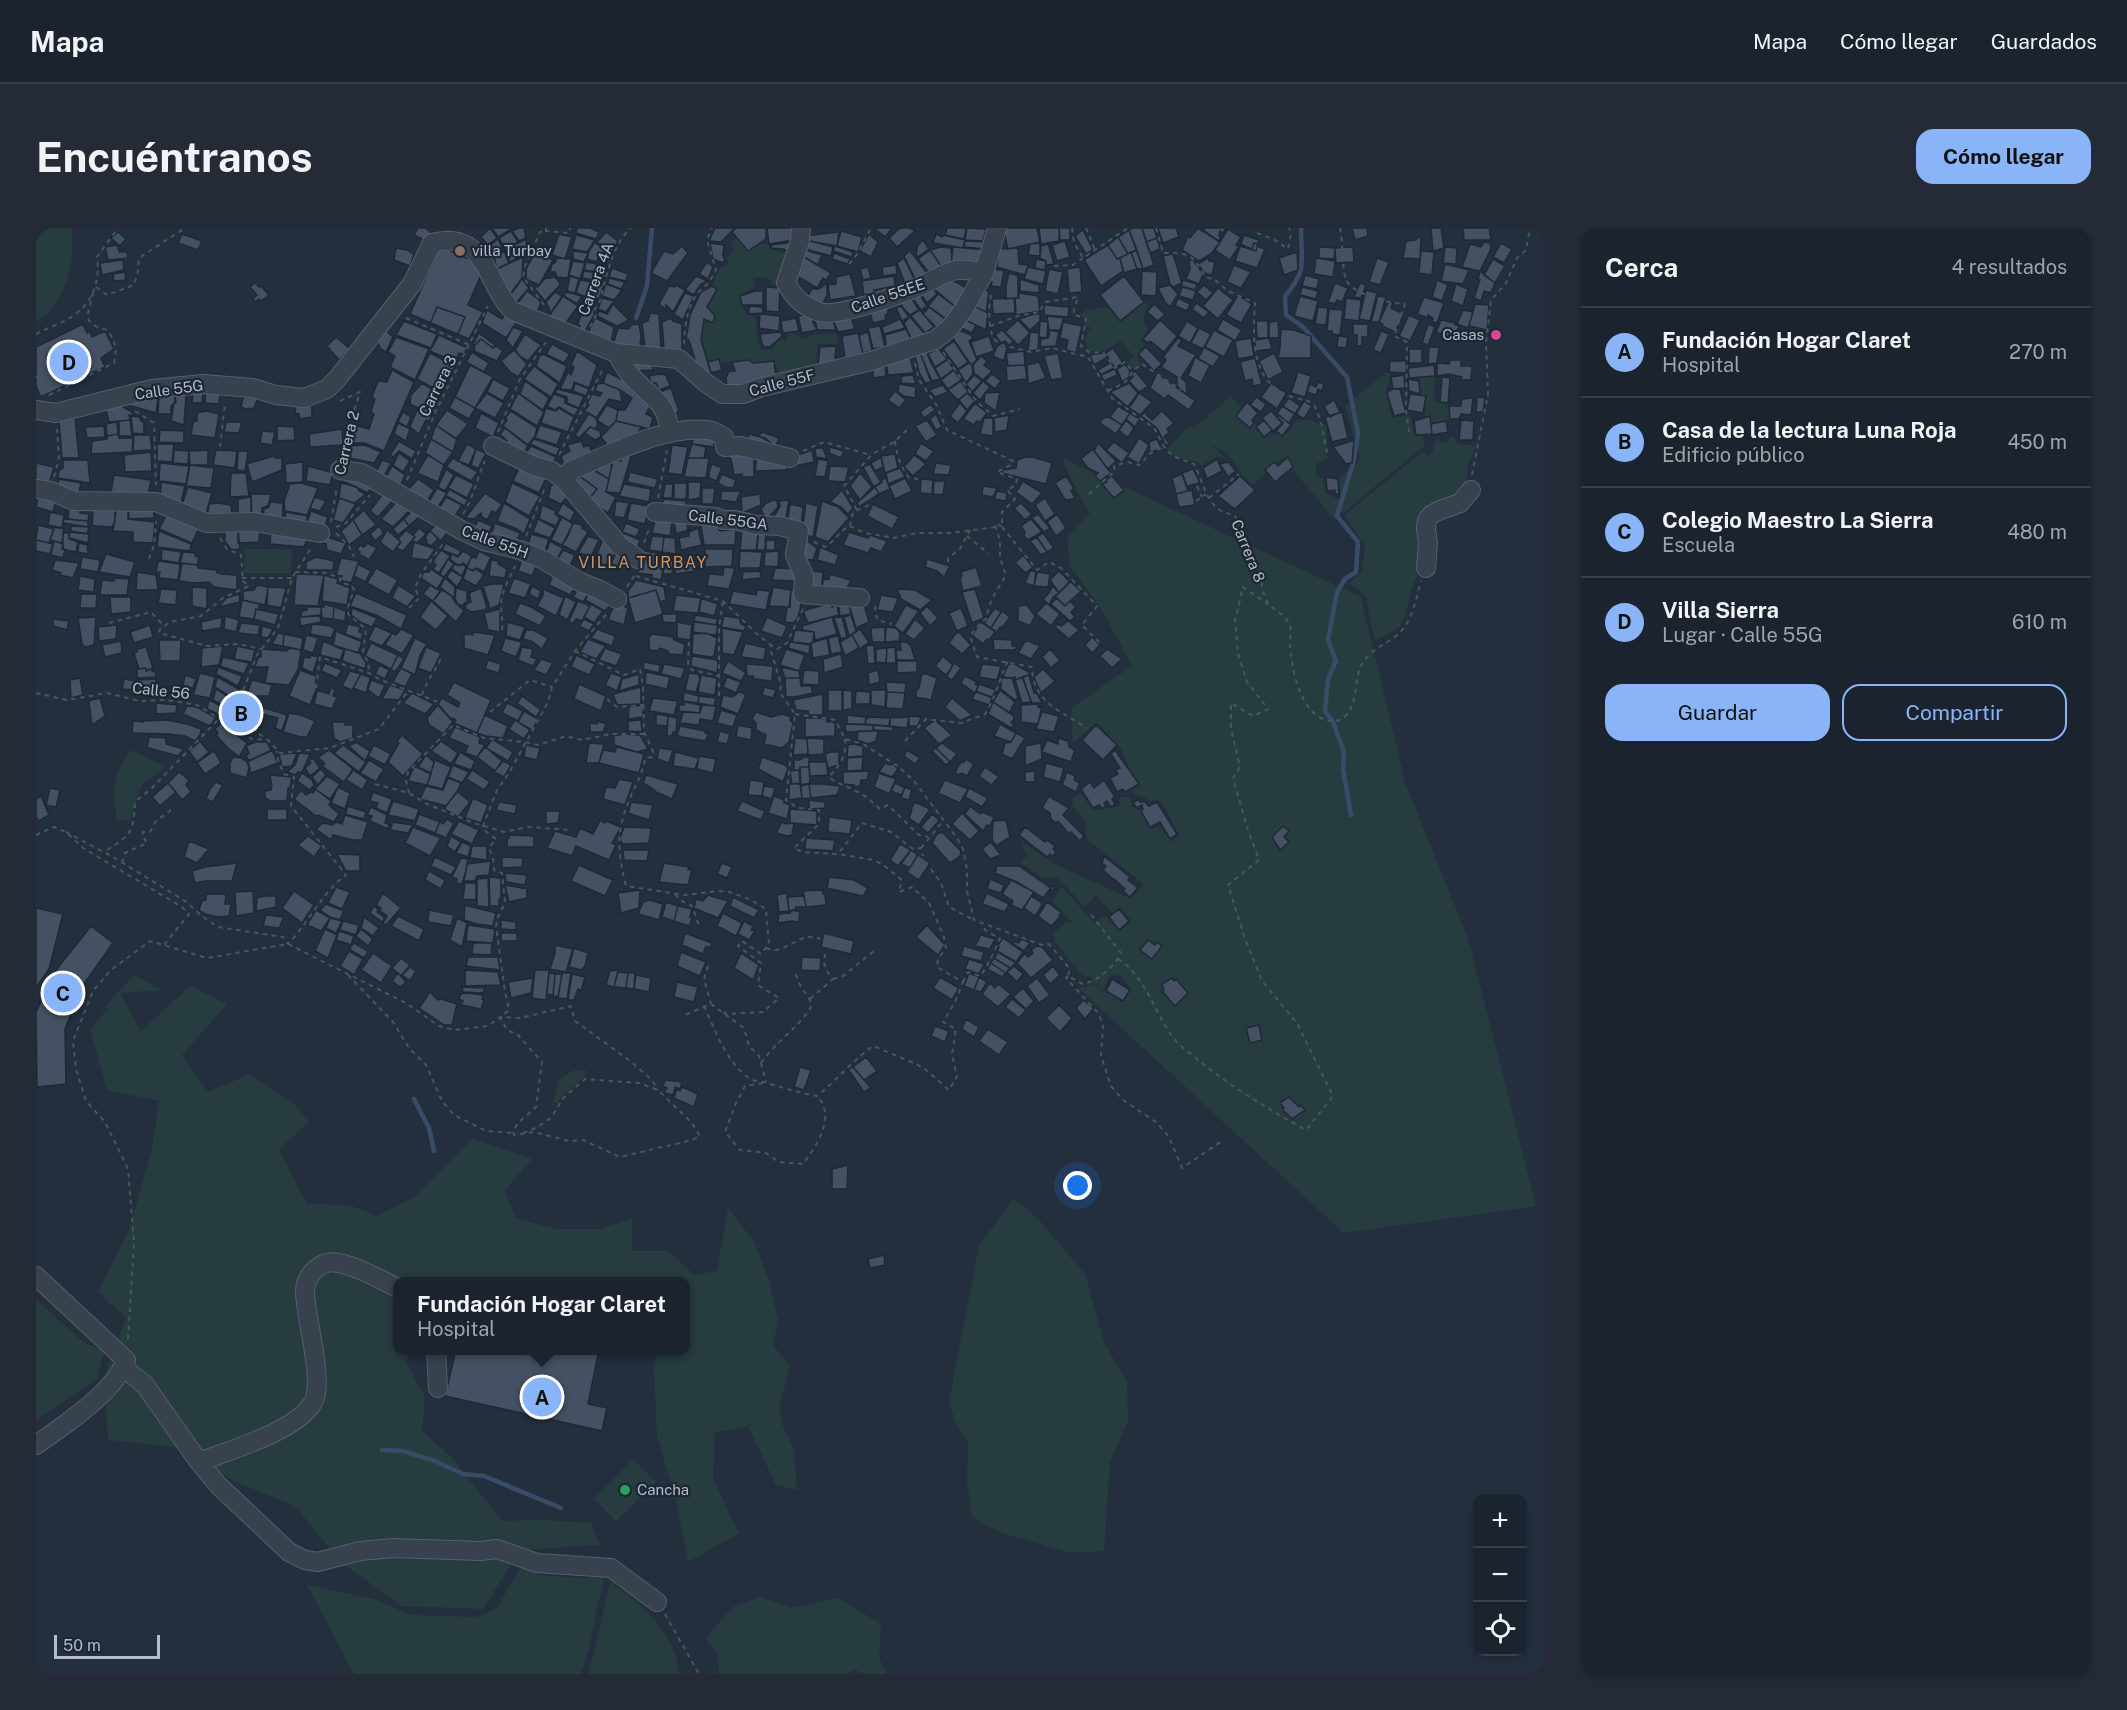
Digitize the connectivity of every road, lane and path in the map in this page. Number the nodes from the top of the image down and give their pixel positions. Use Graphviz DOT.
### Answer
graph roads {
  1 [pos="118,228"];
  2 [pos="185,228"];
  3 [pos="570,228"];
  4 [pos="631,228"];
  5 [pos="712,228"];
  6 [pos="801,228"];
  7 [pos="871,228"];
  8 [pos="997,228"];
  9 [pos="1072,228"];
  10 [pos="1086,228"];
  11 [pos="1128,228"];
  12 [pos="1156,228"];
  13 [pos="1289,228"];
  14 [pos="1340,228"];
  15 [pos="1530,228"];
  16 [pos="545,230"];
  17 [pos="1257,233"];
  18 [pos="1095,250"];
  19 [pos="1083,258"];
  20 [pos="849,264"];
  21 [pos="1054,266"];
  22 [pos="984,273"];
  23 [pos="95,286"];
  24 [pos="498,287"];
  25 [pos="93,293"];
  26 [pos="391,310"];
  27 [pos="990,326"];
  28 [pos="557,330"];
  29 [pos="36,334"];
  30 [pos="583,340"];
  31 [pos="935,340"];
  32 [pos="470,345"];
  33 [pos="684,346"];
  34 [pos="911,349"];
  35 [pos="1090,352"];
  36 [pos="616,353"];
  37 [pos="1076,354"];
  38 [pos="76,357"];
  39 [pos="1132,371"];
  40 [pos="36,377"];
  41 [pos="228,385"];
  42 [pos="1181,390"];
  43 [pos="1108,391"];
  44 [pos="116,399"];
  45 [pos="335,403"];
  46 [pos="39,404"];
  47 [pos="1020,410"];
  48 [pos="56,413"];
  49 [pos="910,427"];
  50 [pos="670,432"];
  51 [pos="1409,432"];
  52 [pos="895,441"];
  53 [pos="1163,445"];
  54 [pos="493,446"];
  55 [pos="220,447"];
  56 [pos="871,456"];
  57 [pos="790,458"];
  58 [pos="1328,458"];
  59 [pos="340,470"];
  60 [pos="1239,474"];
  61 [pos="918,479"];
  62 [pos="376,482"];
  63 [pos="566,482"];
  64 [pos="1197,486"];
  65 [pos="43,490"];
  66 [pos="1471,490"];
  67 [pos="1089,494"];
  68 [pos="1206,494"];
  69 [pos="400,495"];
  70 [pos="1202,497"];
  71 [pos="1209,498"];
  72 [pos="1196,501"];
  73 [pos="156,502"];
  74 [pos="869,505"];
  75 [pos="856,510"];
  76 [pos="655,512"];
  77 [pos="213,523"];
  78 [pos="850,526"];
  79 [pos="996,527"];
  80 [pos="1002,527"];
  81 [pos="970,530"];
  82 [pos="325,532"];
  83 [pos="967,536"];
  84 [pos="342,537"];
  85 [pos="825,547"];
  86 [pos="989,554"];
  87 [pos="354,557"];
  88 [pos="149,559"];
  89 [pos="948,562"];
  90 [pos="637,568"];
  91 [pos="1426,568"];
  92 [pos="295,572"];
  93 [pos="421,574"];
  94 [pos="242,578"];
  95 [pos="292,578"];
  96 [pos="808,594"];
  97 [pos="860,598"];
  98 [pos="617,599"];
  99 [pos="723,601"];
  100 [pos="1269,605"];
  101 [pos="409,608"];
  102 [pos="109,622"];
  103 [pos="892,624"];
  104 [pos="164,626"];
  105 [pos="689,642"];
  106 [pos="1101,644"];
  107 [pos="771,645"];
  108 [pos="261,649"];
  109 [pos="575,651"];
  110 [pos="442,656"];
  111 [pos="1008,661"];
  112 [pos="369,673"];
  113 [pos="719,676"];
  114 [pos="552,687"];
  115 [pos="316,688"];
  116 [pos="408,691"];
  117 [pos="36,693"];
  118 [pos="422,694"];
  119 [pos="241,696"];
  120 [pos="719,696"];
  121 [pos="607,699"];
  122 [pos="438,702"];
  123 [pos="644,705"];
  124 [pos="490,712"];
  125 [pos="795,714"];
  126 [pos="219,719"];
  127 [pos="1088,728"];
  128 [pos="645,734"];
  129 [pos="845,739"];
  130 [pos="268,740"];
  131 [pos="905,741"];
  132 [pos="525,742"];
  133 [pos="277,751"];
  134 [pos="375,784"];
  135 [pos="409,793"];
  136 [pos="170,805"];
  137 [pos="943,820"];
  138 [pos="483,826"];
  139 [pos="572,830"];
  140 [pos="66,832"];
  141 [pos="36,835"];
  142 [pos="928,837"];
  143 [pos="921,848"];
  144 [pos="107,850"];
  145 [pos="838,854"];
  146 [pos="923,856"];
  147 [pos="122,863"];
  148 [pos="931,869"];
  149 [pos="675,894"];
  150 [pos="1089,912"];
  151 [pos="974,920"];
  152 [pos="982,923"];
  153 [pos="699,926"];
  154 [pos="820,939"];
  155 [pos="288,944"];
  156 [pos="164,945"];
  157 [pos="765,948"];
  158 [pos="875,950"];
  159 [pos="826,952"];
  160 [pos="1118,958"];
  161 [pos="708,966"];
  162 [pos="347,972"];
  163 [pos="796,974"];
  164 [pos="1068,976"];
  165 [pos="833,979"];
  166 [pos="963,982"];
  167 [pos="810,999"];
  168 [pos="711,1004"];
  169 [pos="704,1006"];
  170 [pos="720,1011"];
  171 [pos="686,1016"];
  172 [pos="500,1017"];
  173 [pos="761,1063"];
  174 [pos="766,1082"];
  175 [pos="658,1090"];
  176 [pos="817,1096"];
  177 [pos="513,1133"];
  178 [pos="523,1133"];
  179 [pos="1222,1141"];
  180 [pos="36,1276"];
  181 [pos="393,1286"];
  182 [pos="436,1355"];
  183 [pos="125,1364"];
  184 [pos="438,1388"];
  185 [pos="36,1445"];
  186 [pos="199,1462"];
  187 [pos="657,1602"];
  188 [pos="669,1618"];
  189 [pos="699,1674"];
  1 -- 23 [label="path"];
  2 -- 23 [label="path"];
  3 -- 16 [label="path"];
  4 -- 30 [label="path, Carrera 4A"];
  5 -- 33 [label="path"];
  6 -- 22 [label="street, Calle 55EE"];
  7 -- 20 [label="path"];
  8 -- 22 [label="street"];
  9 -- 19 [label="path"];
  10 -- 18 [label="path"];
  11 -- 18 [label="path"];
  12 -- 58 [label="path"];
  13 -- 17 [label="path"];
  14 -- 51 [label="path"];
  15 -- 66 [label="path"];
  16 -- 28 [label="path"];
  18 -- 19 [label="path"];
  19 -- 21 [label="path"];
  22 -- 27 [label="path"];
  22 -- 31 [label="street, Calle 55F"];
  23 -- 25 [label="path"];
  24 -- 26 [label="street, Calle 55F"];
  24 -- 28 [label="street, Calle 55F"];
  24 -- 32 [label="path, Carrera 3"];
  25 -- 29 [label="path"];
  25 -- 46 [label="path"];
  26 -- 32 [label="path"];
  26 -- 41 [label="street, Calle 55G"];
  27 -- 35 [label="path"];
  27 -- 37 [label="path"];
  28 -- 30 [label="street, Calle 55F"];
  30 -- 36 [label="street, Calle 55F"];
  31 -- 34 [label="street, Calle 55F"];
  31 -- 47 [label="path"];
  32 -- 69 [label="path, Carrera 3"];
  34 -- 36 [label="street, Calle 55F"];
  34 -- 80 [label="path"];
  35 -- 37 [label="path"];
  35 -- 39 [label="path"];
  36 -- 50 [label="street"];
  37 -- 43 [label="path, Carrera 8"];
  38 -- 40 [label="path"];
  39 -- 42 [label="path"];
  39 -- 43 [label="path"];
  41 -- 44 [label="street, Calle 55G"];
  41 -- 55 [label="path"];
  43 -- 53 [label="path, Carrera 8"];
  44 -- 48 [label="street, Calle 55G"];
  44 -- 73 [label="path"];
  45 -- 59 [label="path, Carrera 2"];
  46 -- 48 [label="street, Calle 55G"];
  48 -- 65 [label="path"];
  49 -- 52 [label="path"];
  50 -- 57 [label="street"];
  50 -- 63 [label="street"];
  52 -- 56 [label="path"];
  52 -- 61 [label="path"];
  53 -- 67 [label="path"];
  53 -- 68 [label="path, Carrera 8"];
  54 -- 63 [label="street"];
  56 -- 57 [label="path"];
  56 -- 75 [label="path"];
  59 -- 62 [label="street, Calle 55H"];
  59 -- 82 [label="path, Carrera 2"];
  60 -- 71 [label="path"];
  62 -- 69 [label="street, Calle 55H"];
  62 -- 82 [label="path"];
  63 -- 90 [label="street"];
  64 -- 70 [label="path"];
  65 -- 73 [label="street"];
  66 -- 91 [label="street"];
  68 -- 70 [label="path"];
  68 -- 71 [label="path, Carrera 8"];
  69 -- 98 [label="street, Calle 55H"];
  70 -- 72 [label="path"];
  71 -- 100 [label="path, Carrera 8"];
  73 -- 77 [label="street"];
  73 -- 88 [label="path"];
  74 -- 75 [label="path"];
  75 -- 78 [label="path"];
  76 -- 96 [label="street, Calle 55GA"];
  77 -- 82 [label="street"];
  77 -- 94 [label="path"];
  78 -- 81 [label="path"];
  78 -- 85 [label="path"];
  79 -- 80 [label="path"];
  79 -- 81 [label="path"];
  79 -- 111 [label="path"];
  80 -- 106 [label="path"];
  81 -- 83 [label="path"];
  82 -- 92 [label="path, Carrera 2"];
  83 -- 86 [label="path"];
  83 -- 89 [label="path"];
  84 -- 87 [label="path"];
  90 -- 99 [label="path"];
  91 -- 100 [label="path, Carrera 8"];
  92 -- 95 [label="path, Carrera 2"];
  92 -- 112 [label="path"];
  93 -- 101 [label="path"];
  94 -- 95 [label="path"];
  94 -- 104 [label="path"];
  95 -- 108 [label="path, Carrera 2"];
  96 -- 97 [label="street"];
  96 -- 107 [label="path"];
  97 -- 103 [label="path"];
  98 -- 109 [label="path"];
  99 -- 107 [label="path"];
  99 -- 113 [label="path"];
  100 -- 160 [label="path"];
  102 -- 104 [label="path"];
  104 -- 108 [label="path"];
  105 -- 113 [label="path"];
  107 -- 125 [label="path"];
  108 -- 119 [label="path, Carrera 2"];
  109 -- 114 [label="path"];
  109 -- 123 [label="path"];
  110 -- 118 [label="path"];
  111 -- 127 [label="path"];
  111 -- 131 [label="path"];
  112 -- 115 [label="path"];
  112 -- 116 [label="path"];
  113 -- 120 [label="path"];
  114 -- 124 [label="path"];
  114 -- 132 [label="path"];
  116 -- 118 [label="path"];
  116 -- 133 [label="path"];
  117 -- 126 [label="path, Calle 56"];
  118 -- 122 [label="path"];
  119 -- 126 [label="path, Carrera 2"];
  119 -- 130 [label="path"];
  121 -- 123 [label="path"];
  123 -- 128 [label="path"];
  125 -- 129 [label="path"];
  125 -- 145 [label="path"];
  126 -- 130 [label="path, Calle 56"];
  126 -- 144 [label="path, Carrera 2"];
  128 -- 132 [label="path"];
  128 -- 149 [label="path"];
  129 -- 137 [label="path"];
  129 -- 142 [label="path"];
  130 -- 133 [label="path"];
  132 -- 135 [label="path"];
  132 -- 138 [label="path"];
  133 -- 155 [label="path"];
  134 -- 135 [label="path"];
  135 -- 138 [label="path"];
  136 -- 147 [label="path"];
  137 -- 142 [label="path"];
  137 -- 151 [label="path"];
  138 -- 139 [label="path"];
  138 -- 172 [label="path"];
  140 -- 141 [label="path"];
  140 -- 147 [label="path"];
  140 -- 156 [label="path"];
  142 -- 143 [label="path"];
  143 -- 145 [label="path"];
  143 -- 146 [label="path"];
  145 -- 166 [label="path"];
  147 -- 155 [label="path"];
  148 -- 151 [label="path"];
  149 -- 153 [label="path"];
  149 -- 157 [label="path"];
  150 -- 160 [label="path"];
  151 -- 152 [label="path"];
  152 -- 164 [label="path"];
  152 -- 166 [label="path"];
  154 -- 157 [label="path"];
  155 -- 156 [label="path"];
  155 -- 162 [label="path"];
  156 -- 183 [label="path"];
  157 -- 170 [label="path"];
  158 -- 165 [label="path"];
  159 -- 165 [label="path"];
  160 -- 164 [label="path"];
  161 -- 168 [label="path"];
  162 -- 172 [label="path"];
  162 -- 177 [label="path"];
  163 -- 167 [label="path"];
  164 -- 179 [label="path"];
  165 -- 167 [label="path"];
  166 -- 176 [label="path"];
  167 -- 173 [label="path"];
  168 -- 169 [label="path"];
  168 -- 170 [label="path"];
  169 -- 171 [label="path"];
  169 -- 174 [label="path"];
  170 -- 173 [label="path"];
  172 -- 175 [label="path"];
  172 -- 177 [label="path"];
  173 -- 174 [label="path"];
  174 -- 176 [label="path"];
  174 -- 176 [label="path"];
  175 -- 178 [label="path"];
  175 -- 178 [label="path"];
  177 -- 178 [label="path"];
  180 -- 183 [label="street"];
  181 -- 186 [label="street"];
  182 -- 184 [label="street"];
  183 -- 185 [label="street"];
  183 -- 186 [label="street"];
  186 -- 187 [label="street"];
  188 -- 189 [label="path"];
}
